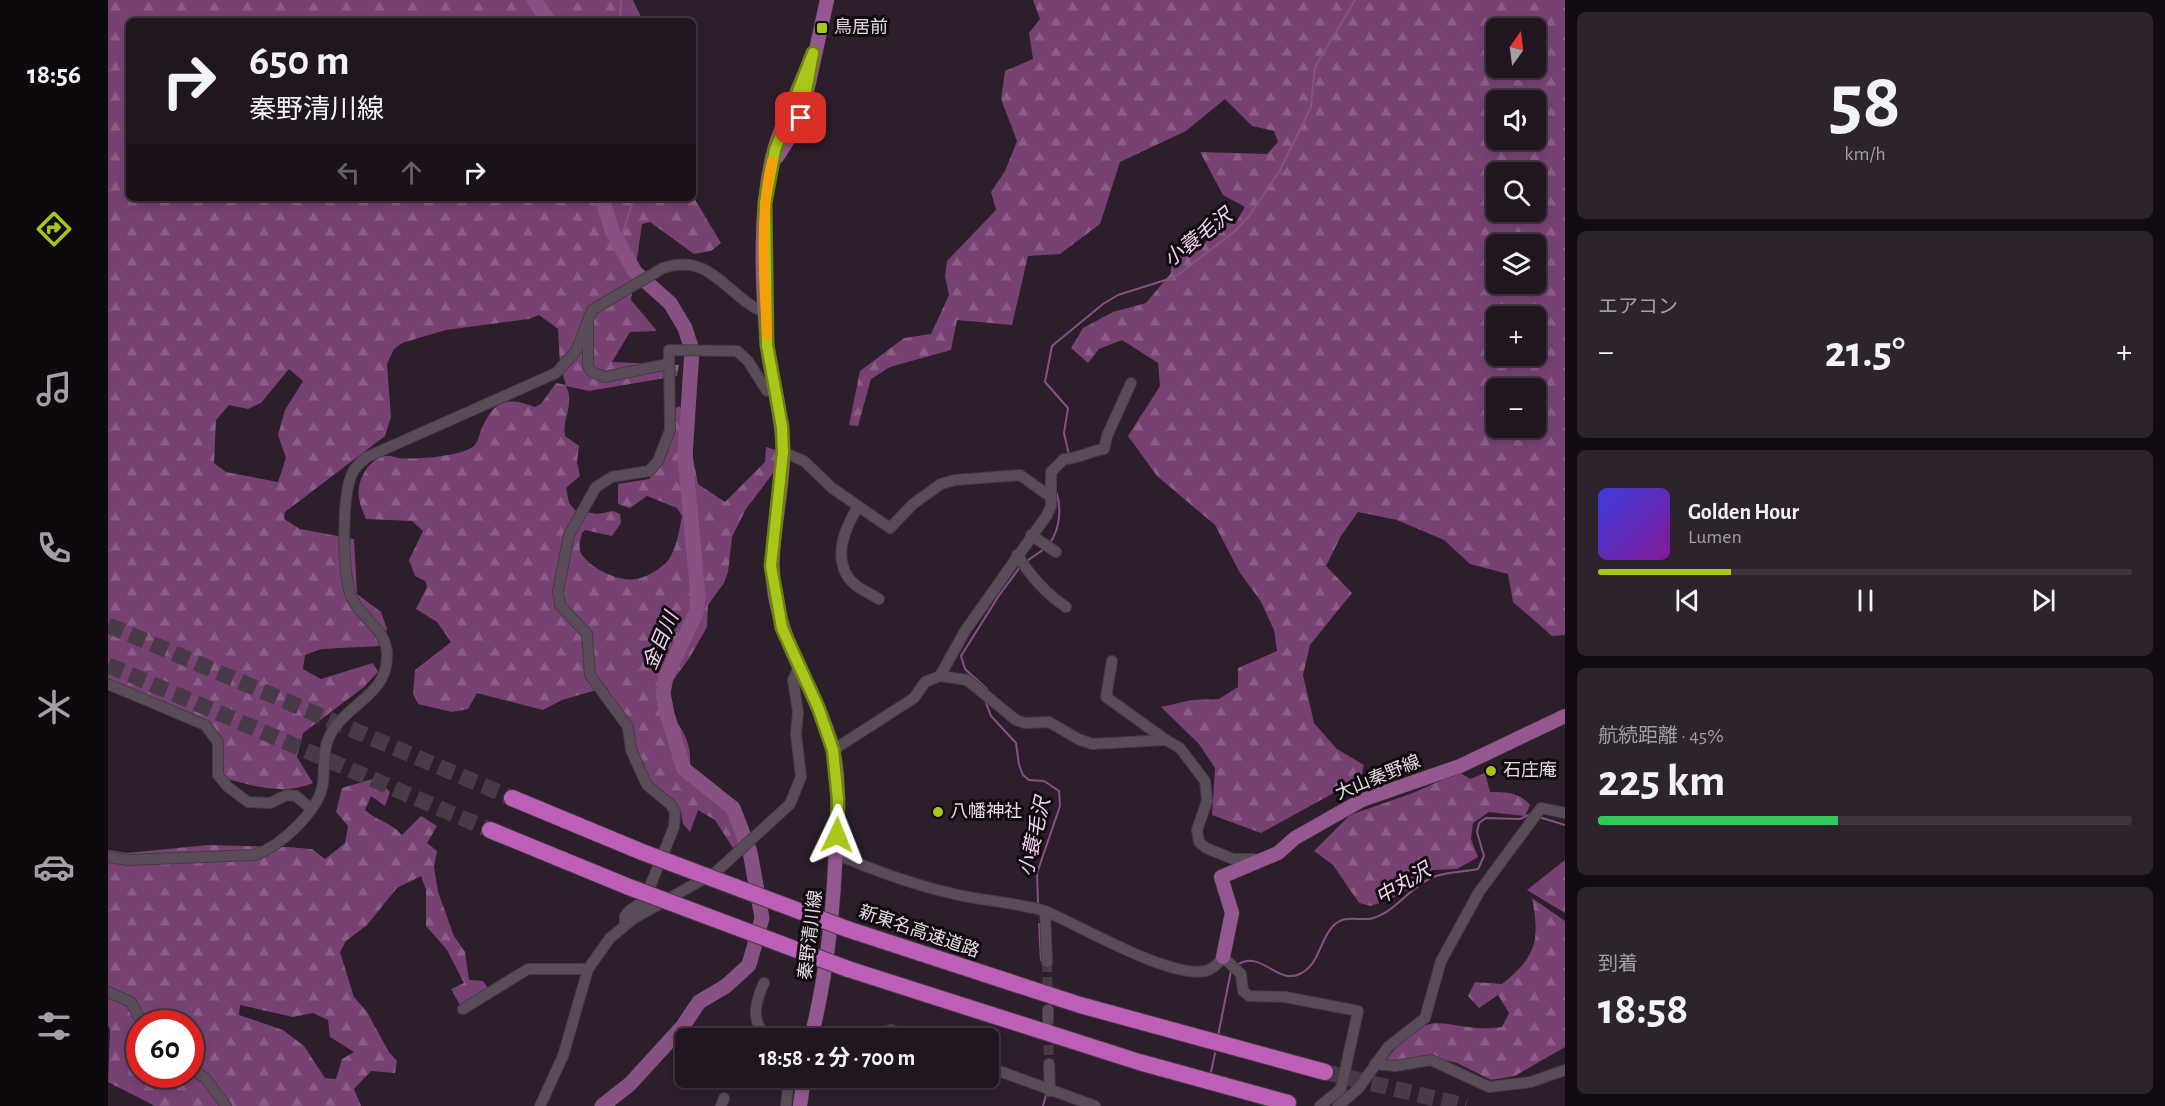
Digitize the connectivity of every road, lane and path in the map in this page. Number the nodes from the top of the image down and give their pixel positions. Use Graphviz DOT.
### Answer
graph roads {
  1 [pos="827,0"];
  2 [pos="766,313"];
  3 [pos="587,318"];
  4 [pos="668,364"];
  5 [pos="1131,383"];
  6 [pos="775,390"];
  7 [pos="783,452"];
  8 [pos="1053,491"];
  9 [pos="858,506"];
  10 [pos="1031,535"];
  11 [pos="1053,550"];
  12 [pos="1020,560"];
  13 [pos="879,599"];
  14 [pos="1066,607"];
  15 [pos="1112,661"];
  16 [pos="798,669"];
  17 [pos="940,676"];
  18 [pos="108,684"];
  19 [pos="1565,716"];
  20 [pos="1166,740"];
  21 [pos="833,750"];
  22 [pos="512,798"];
  23 [pos="310,808"];
  24 [pos="1565,813"];
  25 [pos="490,830"];
  26 [pos="1295,838"];
  27 [pos="836,854"];
  28 [pos="108,857"];
  29 [pos="1045,911"];
  30 [pos="625,925"];
  31 [pos="1047,962"];
  32 [pos="1231,964"];
  33 [pos="588,969"];
  34 [pos="764,983"];
  35 [pos="108,992"];
  36 [pos="463,1009"];
  37 [pos="135,1010"];
  38 [pos="759,1028"];
  39 [pos="813,1028"];
  40 [pos="1049,1064"];
  41 [pos="1375,1064"];
  42 [pos="1565,1070"];
  43 [pos="999,1071"];
  44 [pos="1325,1071"];
  45 [pos="204,1077"];
  46 [pos="788,1088"];
  47 [pos="802,1088"];
  48 [pos="1050,1091"];
  49 [pos="1288,1103"];
  50 [pos="226,1106"];
  51 [pos="540,1106"];
  52 [pos="786,1106"];
  53 [pos="800,1106"];
  54 [pos="1095,1106"];
  55 [pos="1320,1106"];
  56 [pos="1338,1106"];
  1 -- 2 [label="main road, 秦野清川線"];
  2 -- 3 [label="street"];
  2 -- 6 [label="main road, 秦野清川線"];
  3 -- 4 [label="street"];
  3 -- 23 [label="street"];
  4 -- 6 [label="street"];
  4 -- 30 [label="street"];
  5 -- 8 [label="street"];
  6 -- 7 [label="main road, 秦野清川線"];
  7 -- 9 [label="street"];
  7 -- 16 [label="main road, 秦野清川線"];
  8 -- 9 [label="street"];
  8 -- 10 [label="street"];
  9 -- 13 [label="street"];
  10 -- 11 [label="street"];
  10 -- 12 [label="street"];
  12 -- 14 [label="street"];
  12 -- 17 [label="street"];
  15 -- 20 [label="street"];
  16 -- 21 [label="main road, 秦野清川線"];
  16 -- 30 [label="street"];
  17 -- 20 [label="street"];
  17 -- 21 [label="street"];
  18 -- 23 [label="street"];
  19 -- 26 [label="main road, 大山秦野線"];
  20 -- 26 [label="street"];
  21 -- 27 [label="main road, 秦野清川線"];
  22 -- 44 [label="highway, 新東名高速道路, bridge"];
  23 -- 28 [label="street"];
  24 -- 41 [label="street"];
  25 -- 49 [label="highway, bridge"];
  26 -- 32 [label="main road, 大山秦野線"];
  27 -- 29 [label="street"];
  27 -- 39 [label="main road, 秦野清川線"];
  29 -- 31 [label="street"];
  29 -- 32 [label="street"];
  30 -- 33 [label="street"];
  32 -- 55 [label="street"];
  33 -- 36 [label="street"];
  33 -- 51 [label="street"];
  34 -- 38 [label="street"];
  35 -- 37 [label="street"];
  40 -- 48 [label="street"];
  41 -- 42 [label="street"];
  41 -- 56 [label="street"];
  43 -- 48 [label="street"];
  45 -- 50 [label="street"];
  46 -- 52 [label="street"];
  47 -- 53 [label="main road"];
  48 -- 54 [label="street"];
}
